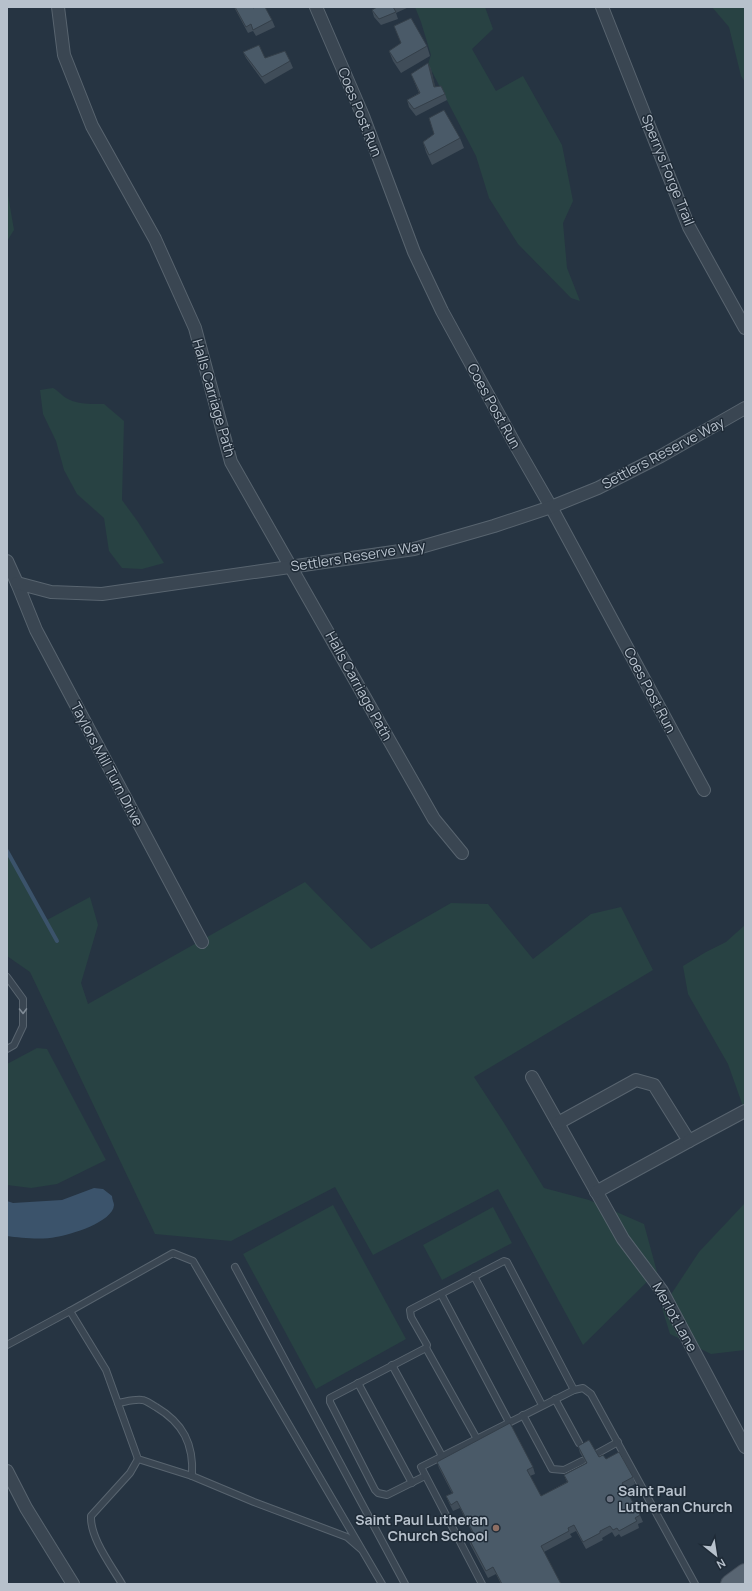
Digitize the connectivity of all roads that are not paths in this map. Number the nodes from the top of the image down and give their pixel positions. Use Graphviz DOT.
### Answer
graph roads {
  1 [pos="58,7"];
  2 [pos="316,7"];
  3 [pos="602,7"];
  4 [pos="745,328"];
  5 [pos="745,408"];
  6 [pos="551,507"];
  7 [pos="7,561"];
  8 [pos="292,566"];
  9 [pos="17,583"];
  10 [pos="704,790"];
  11 [pos="462,853"];
  12 [pos="202,942"];
  13 [pos="7,977"];
  14 [pos="7,1049"];
  15 [pos="532,1077"];
  16 [pos="745,1111"];
  17 [pos="558,1123"];
  18 [pos="689,1141"];
  19 [pos="596,1192"];
  20 [pos="235,1267"];
  21 [pos="474,1276"];
  22 [pos="441,1294"];
  23 [pos="70,1311"];
  24 [pos="7,1345"];
  25 [pos="426,1348"];
  26 [pos="392,1365"];
  27 [pos="358,1383"];
  28 [pos="574,1390"];
  29 [pos="555,1399"];
  30 [pos="118,1403"];
  31 [pos="542,1406"];
  32 [pos="523,1415"];
  33 [pos="509,1422"];
  34 [pos="477,1439"];
  35 [pos="618,1442"];
  36 [pos="579,1443"];
  37 [pos="745,1447"];
  38 [pos="598,1453"];
  39 [pos="442,1456"];
  40 [pos="138,1459"];
  41 [pos="582,1461"];
  42 [pos="7,1471"];
  43 [pos="192,1476"];
  44 [pos="425,1476"];
  45 [pos="412,1483"];
  46 [pos="362,1550"];
  47 [pos="745,1573"];
  48 [pos="73,1584"];
  49 [pos="122,1584"];
  50 [pos="382,1584"];
  51 [pos="405,1584"];
  52 [pos="482,1584"];
  53 [pos="695,1584"];
  54 [pos="730,1584"];
  1 -- 8 [label="street, Halls Carriage Path"];
  2 -- 6 [label="street, Coes Post Run"];
  3 -- 4 [label="street, Sperrys Forge Trail"];
  5 -- 6 [label="street, Settlers Reserve Way"];
  6 -- 8 [label="street, Settlers Reserve Way"];
  6 -- 10 [label="street, Coes Post Run"];
  7 -- 9 [label="street, Taylors Mill Turn Drive"];
  8 -- 9 [label="street, Settlers Reserve Way"];
  8 -- 11 [label="street, Halls Carriage Path"];
  9 -- 12 [label="street, Taylors Mill Turn Drive"];
  13 -- 14 [label="lane, one-way"];
  15 -- 17 [label="street, Merlot Lane"];
  16 -- 18 [label="street"];
  17 -- 18 [label="street"];
  17 -- 19 [label="street, Merlot Lane"];
  18 -- 19 [label="street"];
  19 -- 37 [label="street, Merlot Lane"];
  20 -- 51 [label="lane"];
  21 -- 22 [label="lane"];
  21 -- 28 [label="lane"];
  21 -- 31 [label="lane"];
  22 -- 25 [label="lane"];
  22 -- 33 [label="lane"];
  23 -- 24 [label="lane"];
  23 -- 30 [label="lane"];
  23 -- 46 [label="lane"];
  25 -- 26 [label="lane"];
  25 -- 34 [label="lane"];
  26 -- 27 [label="lane"];
  26 -- 39 [label="lane"];
  27 -- 45 [label="lane"];
  27 -- 45 [label="lane"];
  28 -- 29 [label="lane"];
  28 -- 35 [label="lane"];
  29 -- 31 [label="lane"];
  29 -- 36 [label="lane"];
  30 -- 40 [label="lane"];
  30 -- 43 [label="lane"];
  31 -- 32 [label="lane"];
  32 -- 33 [label="lane"];
  32 -- 41 [label="lane"];
  33 -- 34 [label="lane"];
  34 -- 39 [label="lane"];
  35 -- 38 [label="lane"];
  35 -- 53 [label="lane"];
  39 -- 44 [label="lane"];
  40 -- 43 [label="lane"];
  40 -- 49 [label="lane"];
  42 -- 48 [label="street"];
  43 -- 46 [label="lane"];
  44 -- 45 [label="lane"];
  44 -- 52 [label="lane"];
  46 -- 50 [label="lane"];
  47 -- 54 [label="main road"];
}
